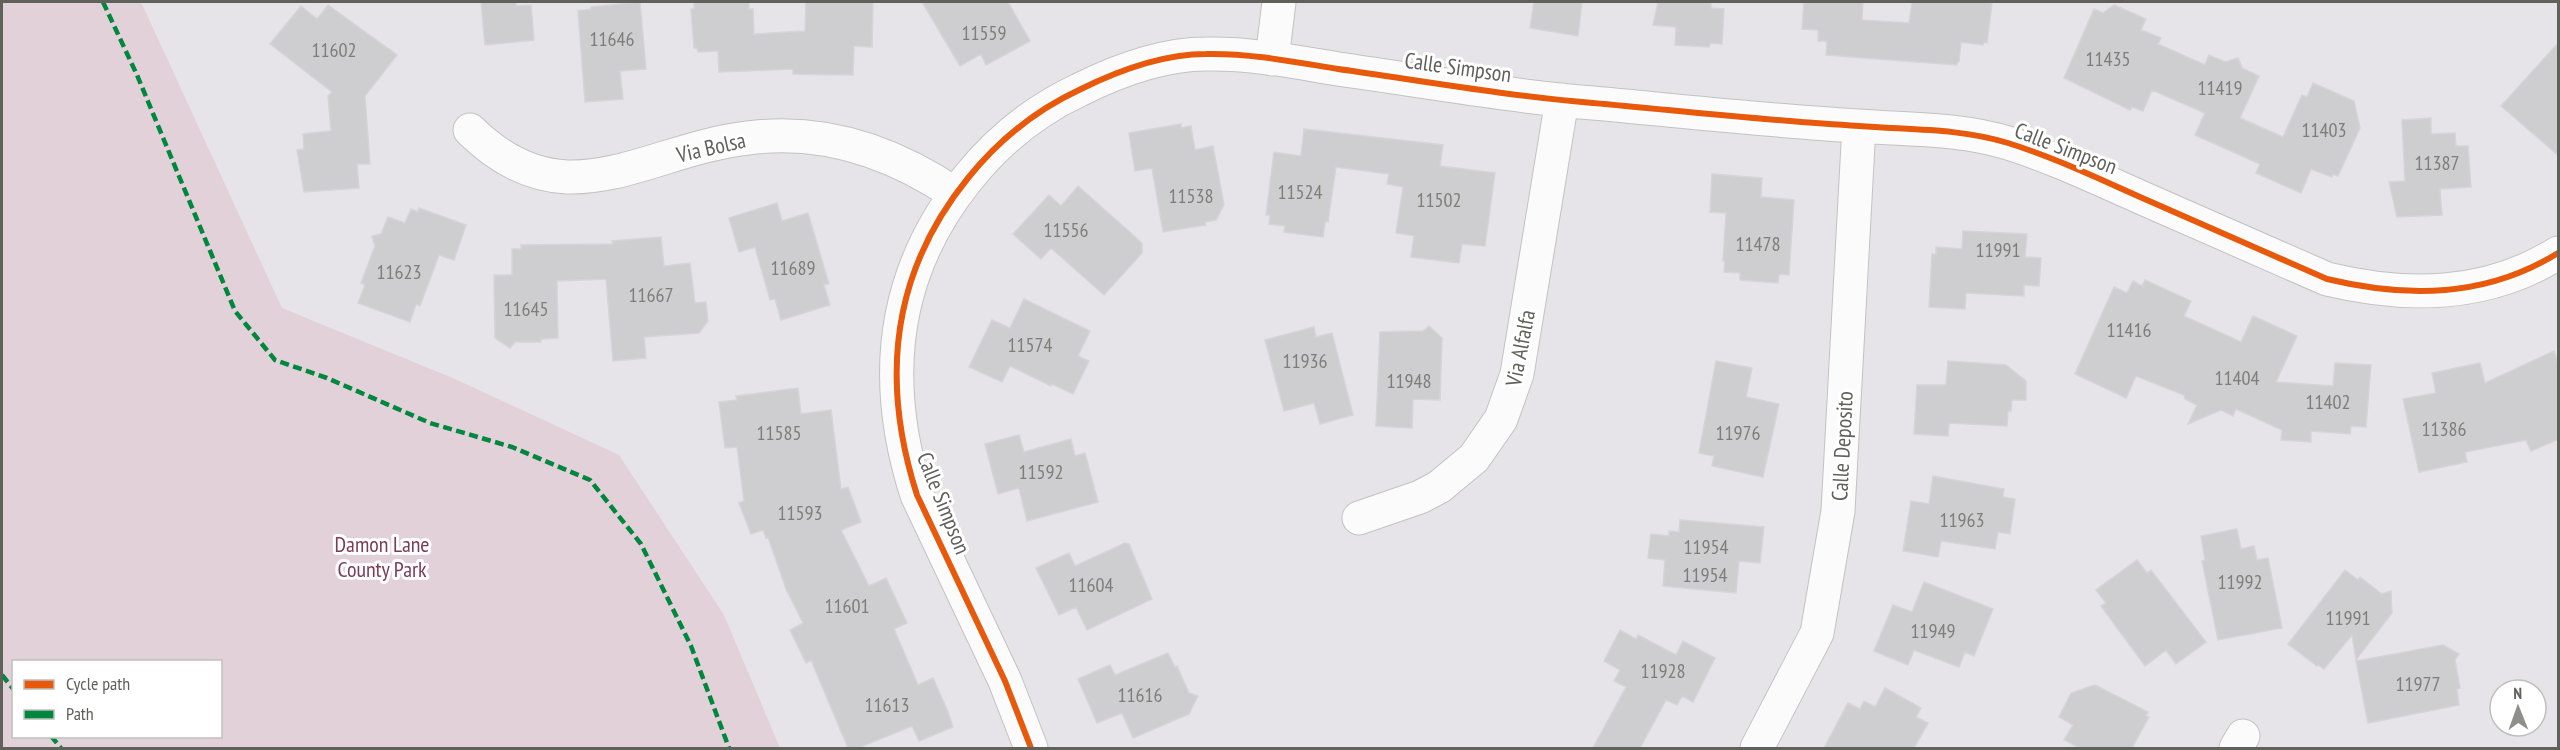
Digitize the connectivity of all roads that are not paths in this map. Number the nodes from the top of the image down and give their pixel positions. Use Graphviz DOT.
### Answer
graph roads {
  1 [pos="1279,2"];
  2 [pos="1272,59"];
  3 [pos="1562,100"];
  4 [pos="1859,126"];
  5 [pos="470,130"];
  6 [pos="955,194"];
  7 [pos="2559,253"];
  8 [pos="1359,518"];
  9 [pos="1031,748"];
  10 [pos="1757,748"];
  1 -- 2 [label="street"];
  2 -- 3 [label="street, Calle Simpson"];
  2 -- 6 [label="street, Calle Simpson"];
  3 -- 4 [label="street, Calle Simpson"];
  3 -- 8 [label="street, Via Alfalfa"];
  4 -- 7 [label="street, Calle Simpson"];
  4 -- 10 [label="street, Calle Deposito"];
  5 -- 6 [label="street, Via Bolsa"];
  6 -- 9 [label="street, Calle Simpson"];
}
